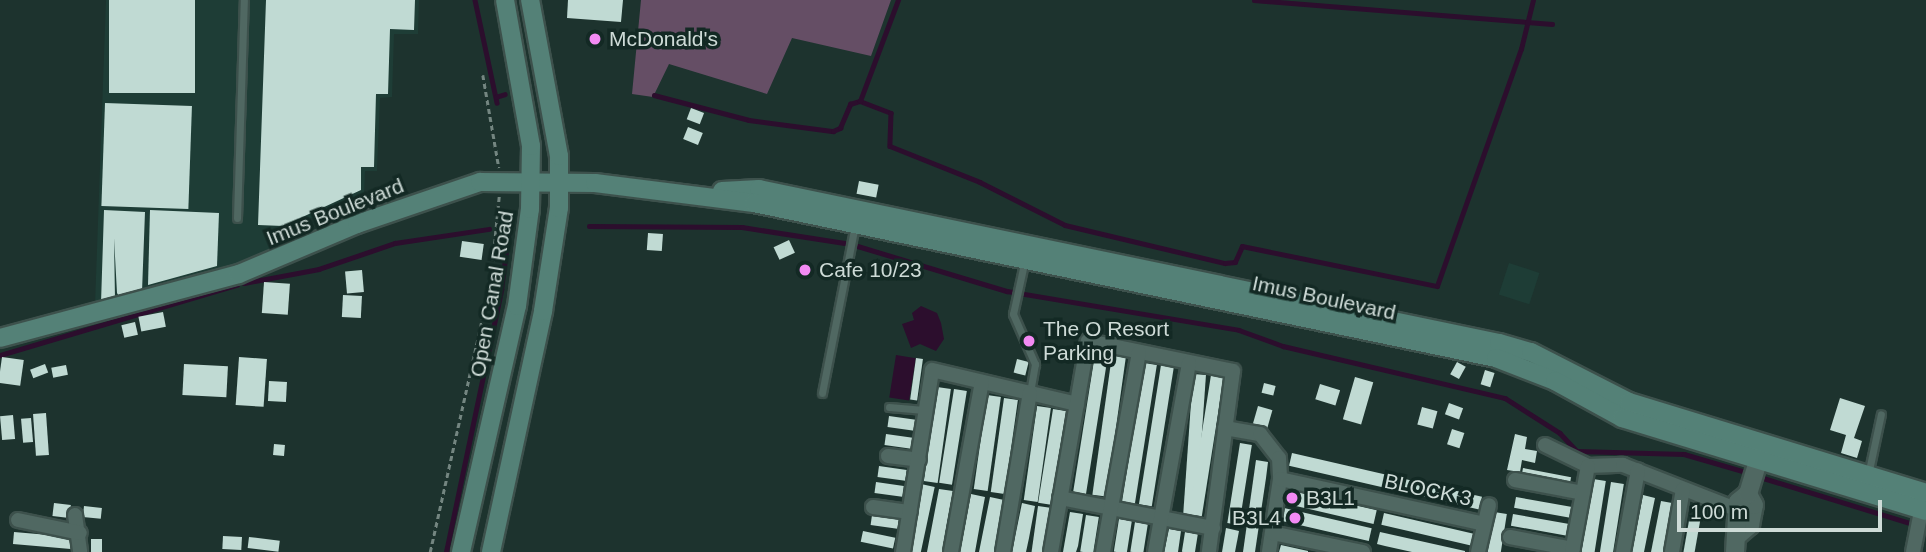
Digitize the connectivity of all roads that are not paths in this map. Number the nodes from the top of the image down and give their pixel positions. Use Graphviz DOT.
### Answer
graph roads {
  1 [pos="244,0"];
  2 [pos="505,0"];
  3 [pos="530,0"];
  4 [pos="531,181"];
  5 [pos="560,183"];
  6 [pos="237,218"];
  7 [pos="855,224"];
  8 [pos="1026,252"];
  9 [pos="0,338"];
  10 [pos="1139,352"];
  11 [pos="1189,363"];
  12 [pos="982,382"];
  13 [pos="822,393"];
  14 [pos="1030,393"];
  15 [pos="1077,404"];
  16 [pos="889,407"];
  17 [pos="928,410"];
  18 [pos="1881,414"];
  19 [pos="1225,428"];
  20 [pos="1764,443"];
  21 [pos="1545,445"];
  22 [pos="888,456"];
  23 [pos="919,460"];
  24 [pos="1757,465"];
  25 [pos="1588,466"];
  26 [pos="1638,470"];
  27 [pos="1868,476"];
  28 [pos="1280,479"];
  29 [pos="1514,480"];
  30 [pos="1683,489"];
  31 [pos="1583,494"];
  32 [pos="1748,494"];
  33 [pos="1060,498"];
  34 [pos="1489,505"];
  35 [pos="1923,506"];
  36 [pos="873,507"];
  37 [pos="1111,508"];
  38 [pos="1736,509"];
  39 [pos="910,512"];
  40 [pos="75,514"];
  41 [pos="1161,518"];
  42 [pos="18,520"];
  43 [pos="1484,524"];
  44 [pos="1213,528"];
  45 [pos="80,533"];
  46 [pos="1272,533"];
  47 [pos="1510,537"];
  48 [pos="1737,543"];
  49 [pos="1914,546"];
  50 [pos="1573,550"];
  51 [pos="80,552"];
  52 [pos="461,552"];
  53 [pos="491,552"];
  54 [pos="903,552"];
  55 [pos="951,552"];
  56 [pos="1003,552"];
  57 [pos="1051,552"];
  58 [pos="1103,552"];
  59 [pos="1155,552"];
  60 [pos="1209,552"];
  61 [pos="1269,552"];
  62 [pos="1363,552"];
  63 [pos="1478,552"];
  64 [pos="1623,552"];
  65 [pos="1672,552"];
  1 -- 6 [label="lane"];
  2 -- 4 [label="main road, Open Canal Road"];
  3 -- 5 [label="main road"];
  4 -- 5 [label="main road, Imus Boulevard"];
  4 -- 9 [label="main road, Imus Boulevard"];
  4 -- 52 [label="main road, Open Canal Road"];
  5 -- 7 [label="main road, Imus Boulevard"];
  5 -- 53 [label="main road"];
  7 -- 8 [label="main road, Imus Boulevard"];
  7 -- 13 [label="lane"];
  8 -- 14 [label="lane"];
  8 -- 20 [label="main road, Imus Boulevard"];
  8 -- 24 [label="main road, Imus Boulevard"];
  10 -- 11 [label="street"];
  10 -- 15 [label="street"];
  10 -- 37 [label="street"];
  11 -- 19 [label="street"];
  11 -- 41 [label="street"];
  12 -- 14 [label="street"];
  12 -- 17 [label="street"];
  12 -- 55 [label="street"];
  14 -- 15 [label="street"];
  14 -- 56 [label="street"];
  15 -- 33 [label="street"];
  16 -- 17 [label="lane"];
  17 -- 23 [label="street"];
  18 -- 27 [label="lane"];
  19 -- 28 [label="street"];
  19 -- 44 [label="street"];
  20 -- 24 [label="street"];
  20 -- 27 [label="main road, Imus Boulevard"];
  21 -- 25 [label="street"];
  22 -- 23 [label="street"];
  23 -- 39 [label="street"];
  24 -- 32 [label="street"];
  24 -- 35 [label="main road, Imus Boulevard"];
  25 -- 26 [label="street"];
  25 -- 31 [label="street"];
  26 -- 30 [label="street"];
  26 -- 64 [label="street"];
  27 -- 35 [label="main road, Imus Boulevard"];
  28 -- 43 [label="street, BLOCK 3"];
  28 -- 46 [label="street"];
  29 -- 31 [label="street"];
  30 -- 38 [label="street"];
  30 -- 65 [label="street"];
  31 -- 50 [label="street"];
  32 -- 38 [label="street"];
  32 -- 48 [label="street"];
  33 -- 37 [label="street"];
  33 -- 57 [label="street"];
  34 -- 43 [label="street"];
  35 -- 49 [label="street"];
  36 -- 39 [label="street"];
  37 -- 41 [label="street"];
  37 -- 58 [label="street"];
  38 -- 48 [label="street"];
  39 -- 54 [label="street"];
  40 -- 45 [label="street"];
  41 -- 44 [label="street"];
  41 -- 59 [label="street"];
  42 -- 45 [label="street"];
  43 -- 63 [label="street"];
  44 -- 60 [label="street"];
  45 -- 51 [label="street"];
  46 -- 61 [label="street"];
  46 -- 62 [label="street"];
  47 -- 50 [label="street"];
}
